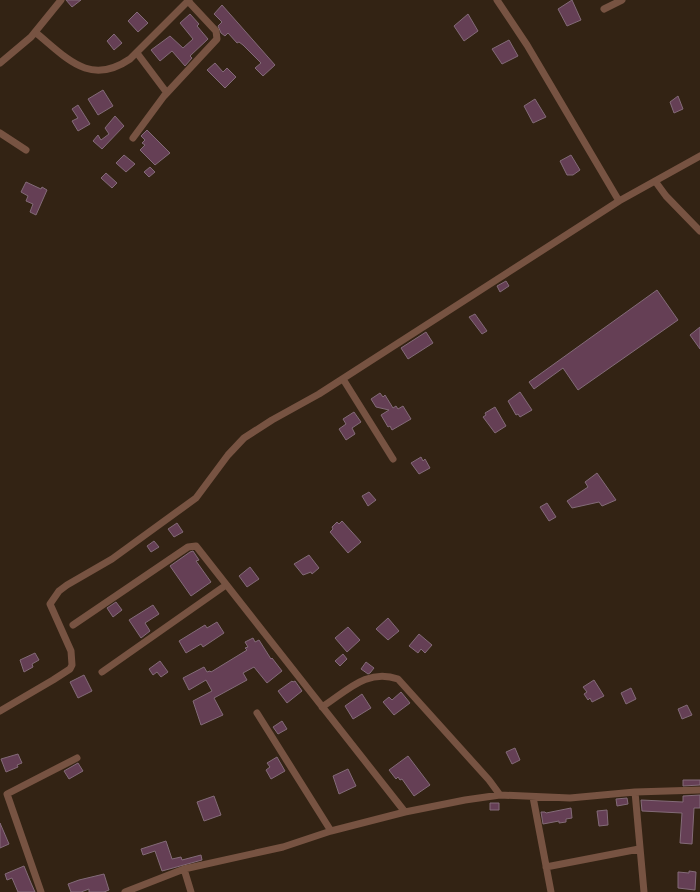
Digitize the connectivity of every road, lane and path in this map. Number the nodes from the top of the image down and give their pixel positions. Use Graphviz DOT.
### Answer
graph roads {
  1 [pos="61,0"];
  2 [pos="188,0"];
  3 [pos="497,0"];
  4 [pos="622,0"];
  5 [pos="604,9"];
  6 [pos="36,32"];
  7 [pos="137,53"];
  8 [pos="0,63"];
  9 [pos="167,93"];
  10 [pos="0,133"];
  11 [pos="133,138"];
  12 [pos="26,150"];
  13 [pos="700,156"];
  14 [pos="655,181"];
  15 [pos="619,201"];
  16 [pos="700,231"];
  17 [pos="343,379"];
  18 [pos="393,459"];
  19 [pos="226,585"];
  20 [pos="73,625"];
  21 [pos="102,672"];
  22 [pos="322,707"];
  23 [pos="0,710"];
  24 [pos="257,713"];
  25 [pos="76,758"];
  26 [pos="700,790"];
  27 [pos="635,792"];
  28 [pos="500,795"];
  29 [pos="533,798"];
  30 [pos="405,812"];
  31 [pos="331,831"];
  32 [pos="639,848"];
  33 [pos="546,867"];
  34 [pos="184,869"];
  35 [pos="41,892"];
  36 [pos="125,892"];
  37 [pos="191,892"];
  38 [pos="551,892"];
  39 [pos="644,892"];
  1 -- 6 [label="street"];
  2 -- 7 [label="street"];
  2 -- 9 [label="street"];
  3 -- 15 [label="street"];
  4 -- 5 [label="street"];
  6 -- 7 [label="street"];
  6 -- 8 [label="street"];
  7 -- 9 [label="street"];
  9 -- 11 [label="street"];
  10 -- 12 [label="street"];
  13 -- 14 [label="street"];
  14 -- 15 [label="street"];
  14 -- 16 [label="street"];
  15 -- 17 [label="street"];
  17 -- 18 [label="street"];
  17 -- 23 [label="street"];
  19 -- 20 [label="street"];
  19 -- 21 [label="street"];
  19 -- 22 [label="street"];
  22 -- 28 [label="street"];
  22 -- 30 [label="street"];
  24 -- 31 [label="street"];
  25 -- 35 [label="street"];
  26 -- 27 [label="street"];
  27 -- 29 [label="street"];
  27 -- 32 [label="street"];
  28 -- 29 [label="street"];
  28 -- 30 [label="street"];
  29 -- 33 [label="street"];
  30 -- 31 [label="street"];
  31 -- 34 [label="street"];
  32 -- 33 [label="street"];
  32 -- 39 [label="street"];
  33 -- 38 [label="street"];
  34 -- 36 [label="street"];
  34 -- 37 [label="street"];
}
